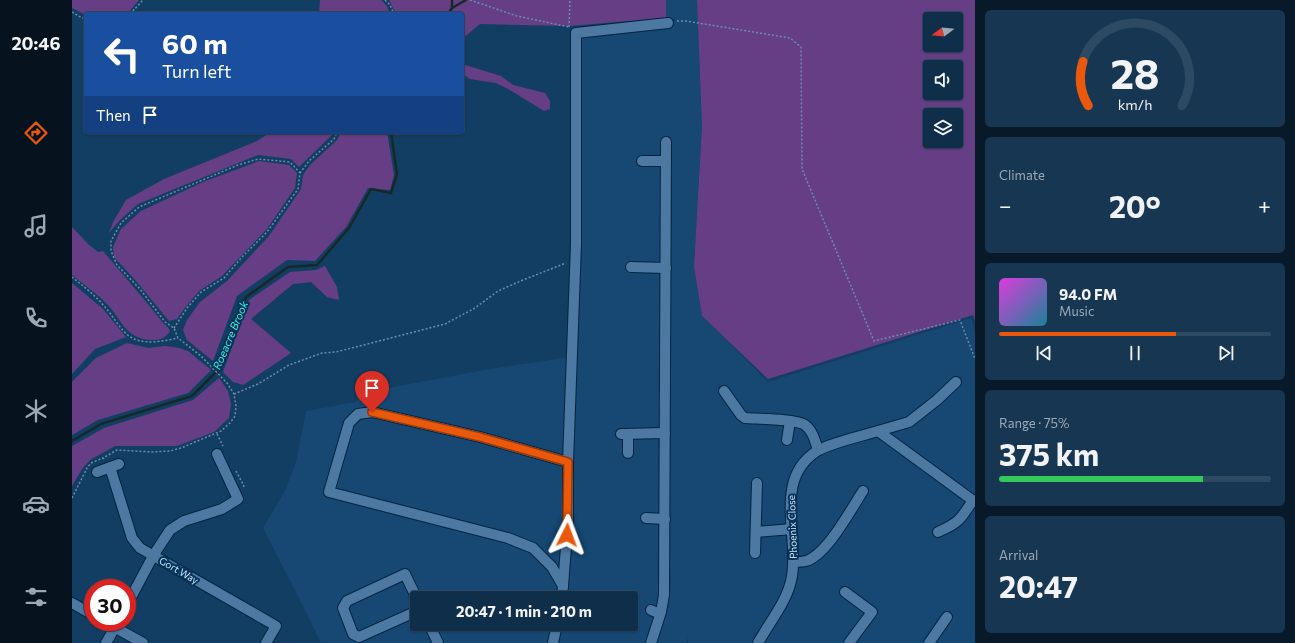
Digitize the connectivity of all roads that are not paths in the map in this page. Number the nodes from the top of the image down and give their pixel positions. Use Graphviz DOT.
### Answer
graph roads {
  1 [pos="668,23"];
  2 [pos="666,142"];
  3 [pos="642,161"];
  4 [pos="666,161"];
  5 [pos="631,267"];
  6 [pos="666,268"];
  7 [pos="956,382"];
  8 [pos="724,390"];
  9 [pos="790,421"];
  10 [pos="878,431"];
  11 [pos="665,434"];
  12 [pos="787,440"];
  13 [pos="818,450"];
  14 [pos="628,453"];
  15 [pos="216,454"];
  16 [pos="568,462"];
  17 [pos="97,472"];
  18 [pos="757,483"];
  19 [pos="864,491"];
  20 [pos="974,501"];
  21 [pos="646,518"];
  22 [pos="665,519"];
  23 [pos="792,529"];
  24 [pos="756,532"];
  25 [pos="938,532"];
  26 [pos="755,553"];
  27 [pos="153,556"];
  28 [pos="794,562"];
  29 [pos="563,586"];
  30 [pos="136,588"];
  31 [pos="413,591"];
  32 [pos="563,591"];
  33 [pos="845,592"];
  34 [pos="72,603"];
  35 [pos="84,610"];
  36 [pos="410,614"];
  37 [pos="947,617"];
  38 [pos="113,631"];
  39 [pos="125,631"];
  40 [pos="432,631"];
  41 [pos="556,631"];
  42 [pos="106,643"];
  43 [pos="143,643"];
  44 [pos="266,643"];
  45 [pos="438,643"];
  46 [pos="553,643"];
  47 [pos="651,643"];
  48 [pos="758,643"];
  49 [pos="849,643"];
  50 [pos="929,643"];
  1 -- 16 [label="street"];
  2 -- 4 [label="street"];
  3 -- 4 [label="street"];
  4 -- 6 [label="street"];
  5 -- 6 [label="street"];
  6 -- 11 [label="street"];
  7 -- 10 [label="street, Phoenix Close"];
  8 -- 9 [label="street"];
  9 -- 12 [label="street"];
  9 -- 13 [label="street"];
  10 -- 13 [label="street, Phoenix Close"];
  10 -- 20 [label="street"];
  11 -- 14 [label="street"];
  11 -- 22 [label="street"];
  13 -- 23 [label="street, Phoenix Close"];
  15 -- 27 [label="street"];
  16 -- 29 [label="street"];
  16 -- 29 [label="street"];
  17 -- 27 [label="street, Gort Way"];
  18 -- 24 [label="street"];
  19 -- 28 [label="street"];
  20 -- 25 [label="street"];
  21 -- 22 [label="street"];
  22 -- 47 [label="street"];
  23 -- 24 [label="street"];
  23 -- 28 [label="street, Phoenix Close"];
  24 -- 26 [label="street"];
  27 -- 30 [label="street"];
  27 -- 44 [label="street, Gort Way"];
  28 -- 48 [label="street, Phoenix Close"];
  29 -- 32 [label="street"];
  31 -- 36 [label="street"];
  33 -- 49 [label="street"];
  34 -- 35 [label="street"];
  37 -- 50 [label="street"];
  38 -- 42 [label="street"];
  39 -- 43 [label="street"];
  40 -- 45 [label="street"];
  41 -- 46 [label="street"];
}
